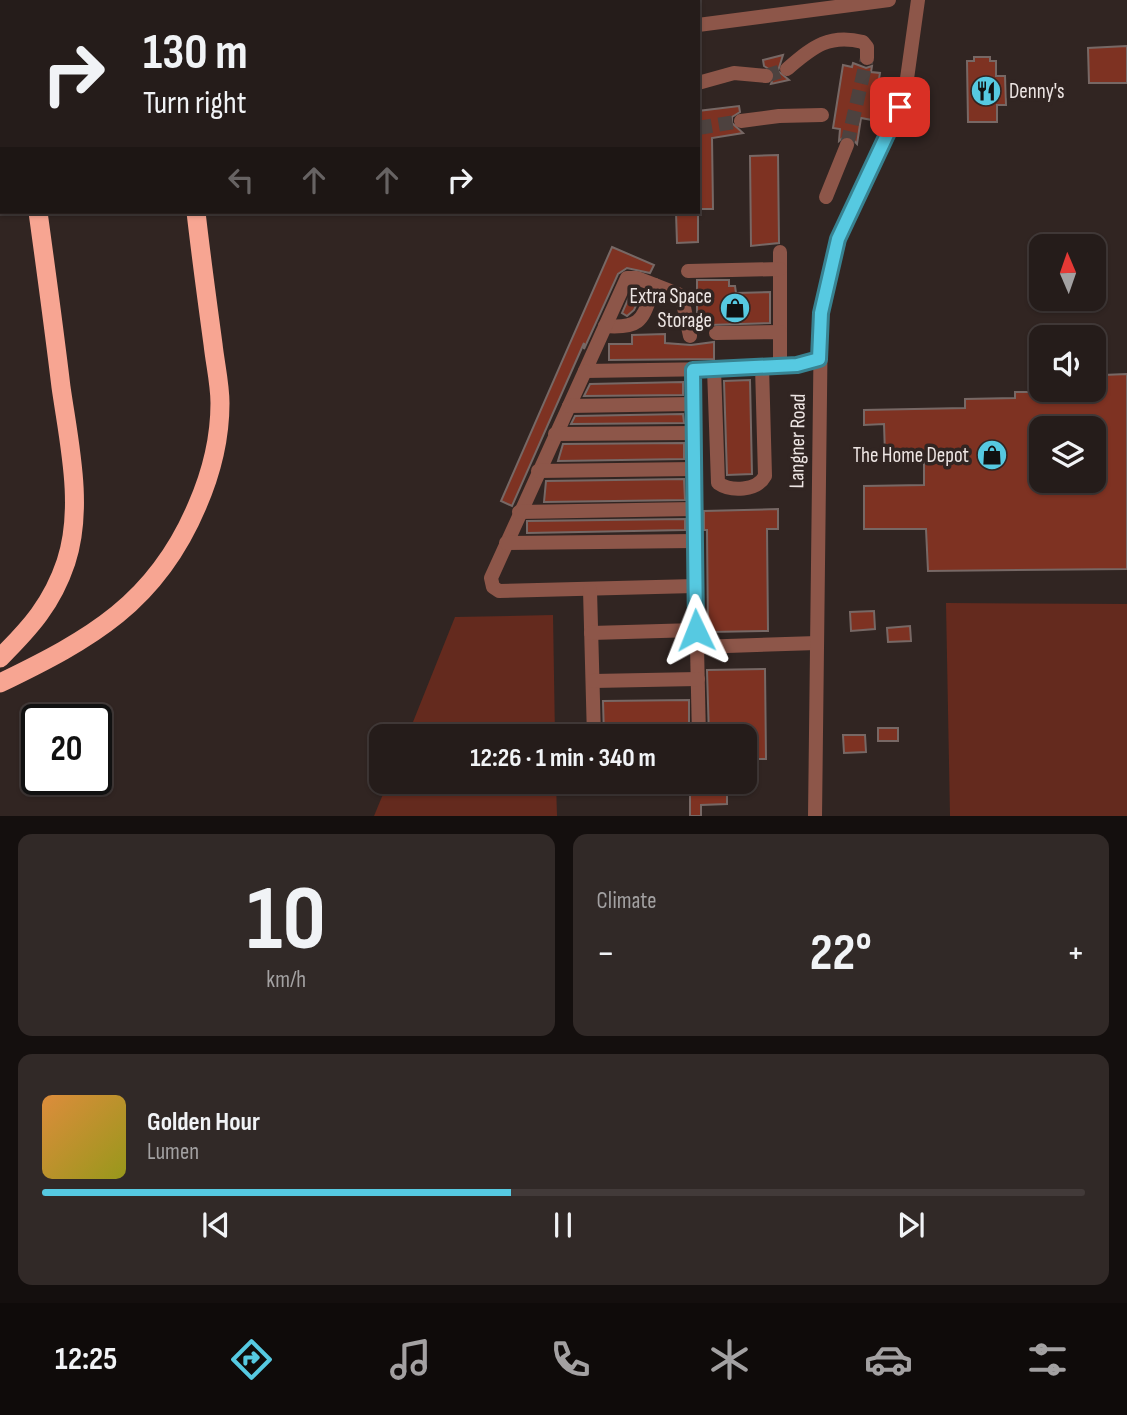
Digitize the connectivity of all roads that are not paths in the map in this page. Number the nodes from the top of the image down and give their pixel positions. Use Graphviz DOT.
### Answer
graph roads {
  1 [pos="889,0"];
  2 [pos="918,0"];
  3 [pos="700,25"];
  4 [pos="867,58"];
  5 [pos="786,69"];
  6 [pos="766,76"];
  7 [pos="700,82"];
  8 [pos="822,116"];
  9 [pos="741,121"];
  10 [pos="847,145"];
  11 [pos="826,197"];
  12 [pos="38,214"];
  13 [pos="196,214"];
  14 [pos="780,252"];
  15 [pos="780,269"];
  16 [pos="688,271"];
  17 [pos="655,285"];
  18 [pos="605,326"];
  19 [pos="780,332"];
  20 [pos="716,333"];
  21 [pos="690,336"];
  22 [pos="819,359"];
  23 [pos="780,365"];
  24 [pos="762,366"];
  25 [pos="714,369"];
  26 [pos="693,370"];
  27 [pos="585,371"];
  28 [pos="693,404"];
  29 [pos="569,406"];
  30 [pos="693,433"];
  31 [pos="555,435"];
  32 [pos="694,469"];
  33 [pos="538,471"];
  34 [pos="694,509"];
  35 [pos="519,512"];
  36 [pos="694,541"];
  37 [pos="506,543"];
  38 [pos="695,586"];
  39 [pos="590,590"];
  40 [pos="696,630"];
  41 [pos="592,633"];
  42 [pos="817,643"];
  43 [pos="697,647"];
  44 [pos="0,658"];
  45 [pos="698,679"];
  46 [pos="593,681"];
  47 [pos="0,683"];
  48 [pos="594,724"];
  49 [pos="699,724"];
  50 [pos="816,816"];
  1 -- 3 [label="street"];
  2 -- 22 [label="street, Langner Road"];
  4 -- 5 [label="street"];
  6 -- 7 [label="street"];
  8 -- 9 [label="street"];
  10 -- 11 [label="street"];
  12 -- 44 [label="highway"];
  13 -- 47 [label="highway"];
  14 -- 15 [label="street"];
  15 -- 16 [label="street"];
  15 -- 19 [label="street"];
  17 -- 18 [label="street"];
  17 -- 18 [label="street"];
  17 -- 21 [label="street"];
  18 -- 27 [label="street"];
  19 -- 20 [label="street"];
  19 -- 23 [label="street"];
  22 -- 23 [label="street"];
  22 -- 42 [label="street, Langner Road"];
  23 -- 24 [label="street"];
  24 -- 25 [label="street"];
  24 -- 25 [label="street"];
  25 -- 26 [label="street"];
  26 -- 27 [label="street"];
  26 -- 28 [label="street"];
  27 -- 29 [label="street"];
  28 -- 29 [label="street"];
  28 -- 30 [label="street"];
  29 -- 31 [label="street"];
  30 -- 31 [label="street"];
  30 -- 32 [label="street"];
  31 -- 33 [label="street"];
  32 -- 33 [label="street"];
  32 -- 34 [label="street"];
  33 -- 35 [label="street"];
  34 -- 35 [label="street"];
  34 -- 36 [label="street"];
  35 -- 37 [label="street"];
  36 -- 37 [label="street"];
  36 -- 38 [label="street"];
  37 -- 39 [label="street"];
  38 -- 39 [label="street"];
  38 -- 40 [label="street"];
  39 -- 41 [label="street"];
  40 -- 41 [label="street"];
  40 -- 43 [label="street"];
  41 -- 46 [label="street"];
  42 -- 43 [label="street"];
  42 -- 50 [label="street, Langner Road"];
  43 -- 45 [label="street"];
  45 -- 46 [label="street"];
  45 -- 49 [label="street"];
  46 -- 48 [label="street"];
}
